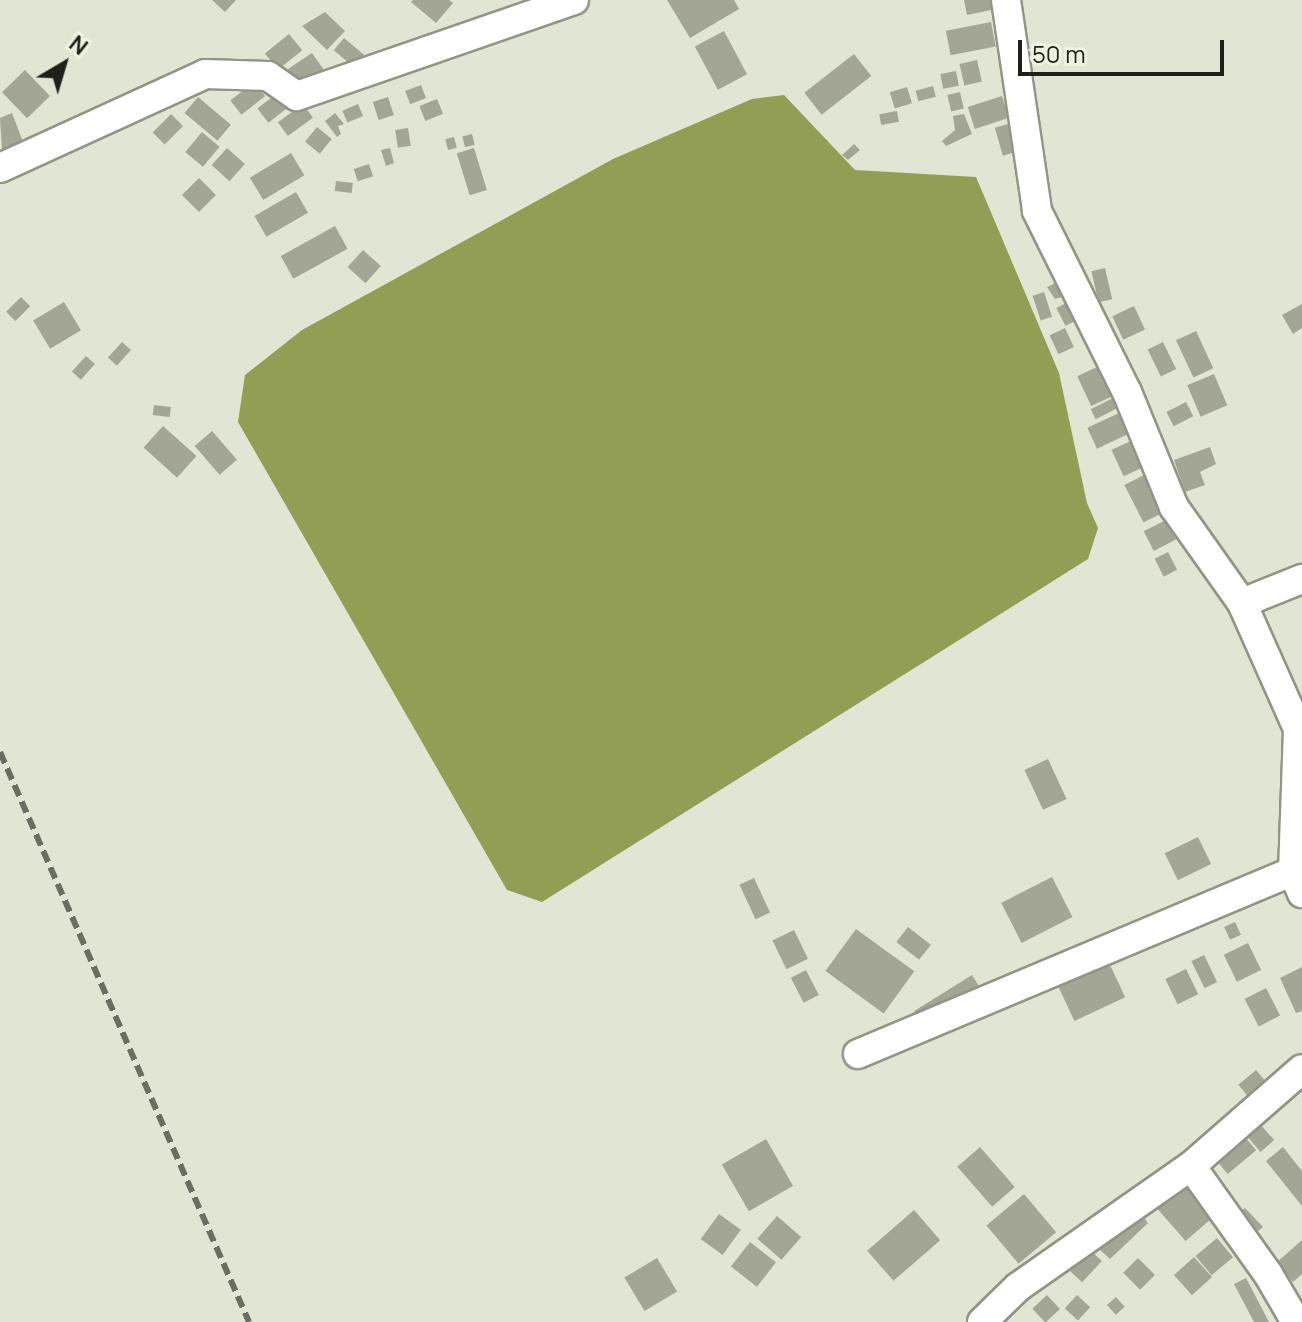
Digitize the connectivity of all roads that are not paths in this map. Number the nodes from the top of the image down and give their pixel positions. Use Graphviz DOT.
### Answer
graph roads {
  1 [pos="574,0"];
  2 [pos="1006,0"];
  3 [pos="0,168"];
  4 [pos="1302,579"];
  5 [pos="1242,603"];
  6 [pos="1299,877"];
  7 [pos="858,1054"];
  8 [pos="1302,1069"];
  9 [pos="1191,1166"];
  10 [pos="982,1322"];
  11 [pos="1296,1322"];
  1 -- 3 [label="street"];
  2 -- 5 [label="street"];
  4 -- 5 [label="street"];
  5 -- 6 [label="street"];
  6 -- 7 [label="street"];
  8 -- 9 [label="street"];
  9 -- 10 [label="street"];
  9 -- 11 [label="street"];
}
